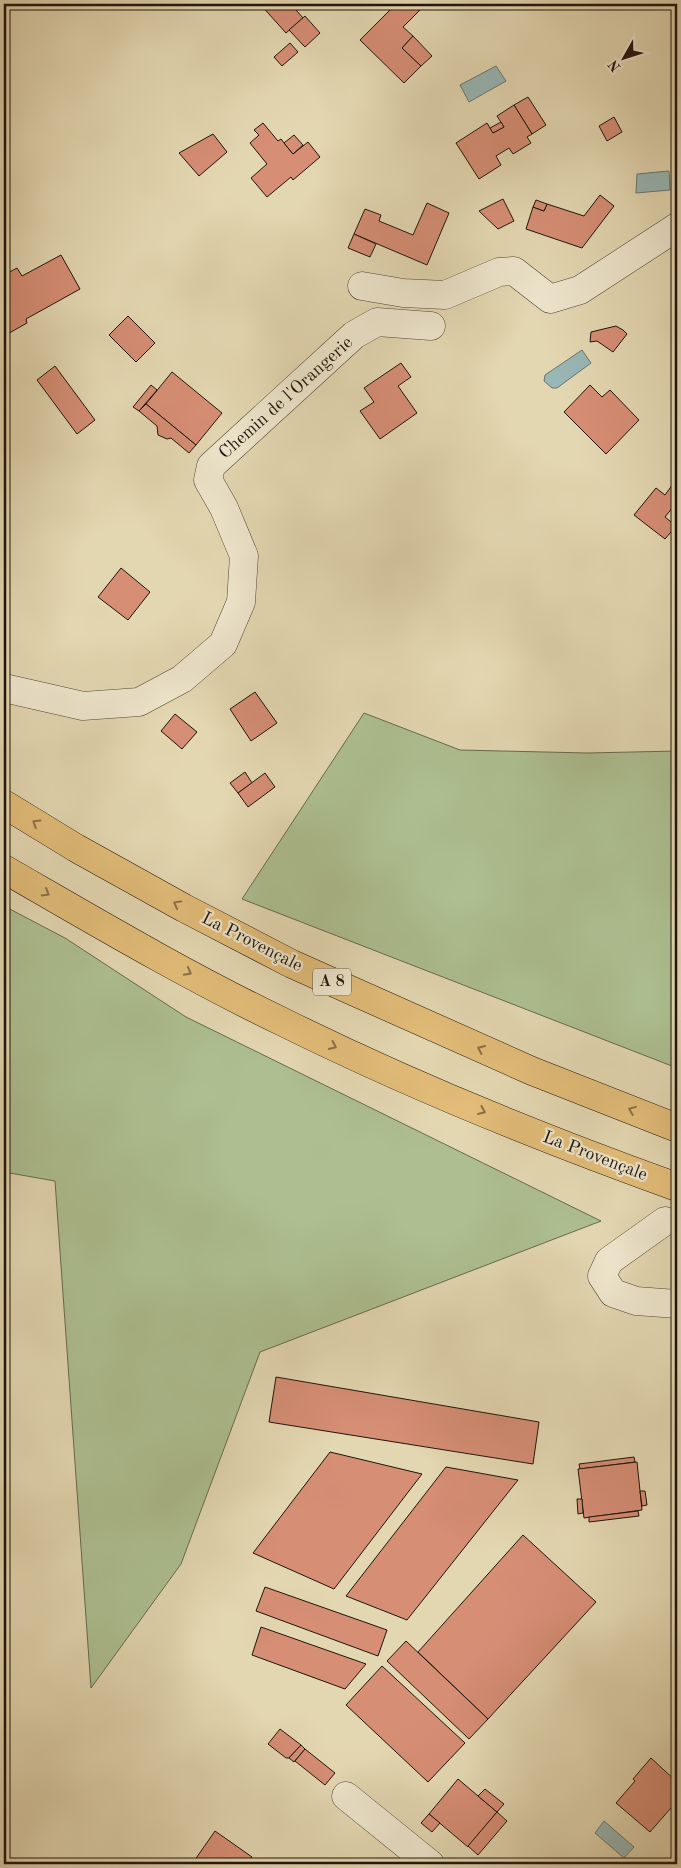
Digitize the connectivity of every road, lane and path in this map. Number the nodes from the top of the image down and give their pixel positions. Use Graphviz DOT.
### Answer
graph roads {
  1 [pos="677,226"];
  2 [pos="362,286"];
  3 [pos="431,326"];
  4 [pos="4,688"];
  5 [pos="4,804"];
  6 [pos="4,869"];
  7 [pos="677,1128"];
  8 [pos="677,1187"];
  9 [pos="664,1221"];
  10 [pos="677,1304"];
  11 [pos="346,1796"];
  12 [pos="430,1864"];
  1 -- 2 [label="street"];
  3 -- 4 [label="street, Chemin de l'Orangerie"];
  7 -- 5 [label="highway, La Provençale / A 8, one-way"];
  6 -- 8 [label="highway, La Provençale, one-way"];
  9 -- 10 [label="street"];
  11 -- 12 [label="street"];
}
